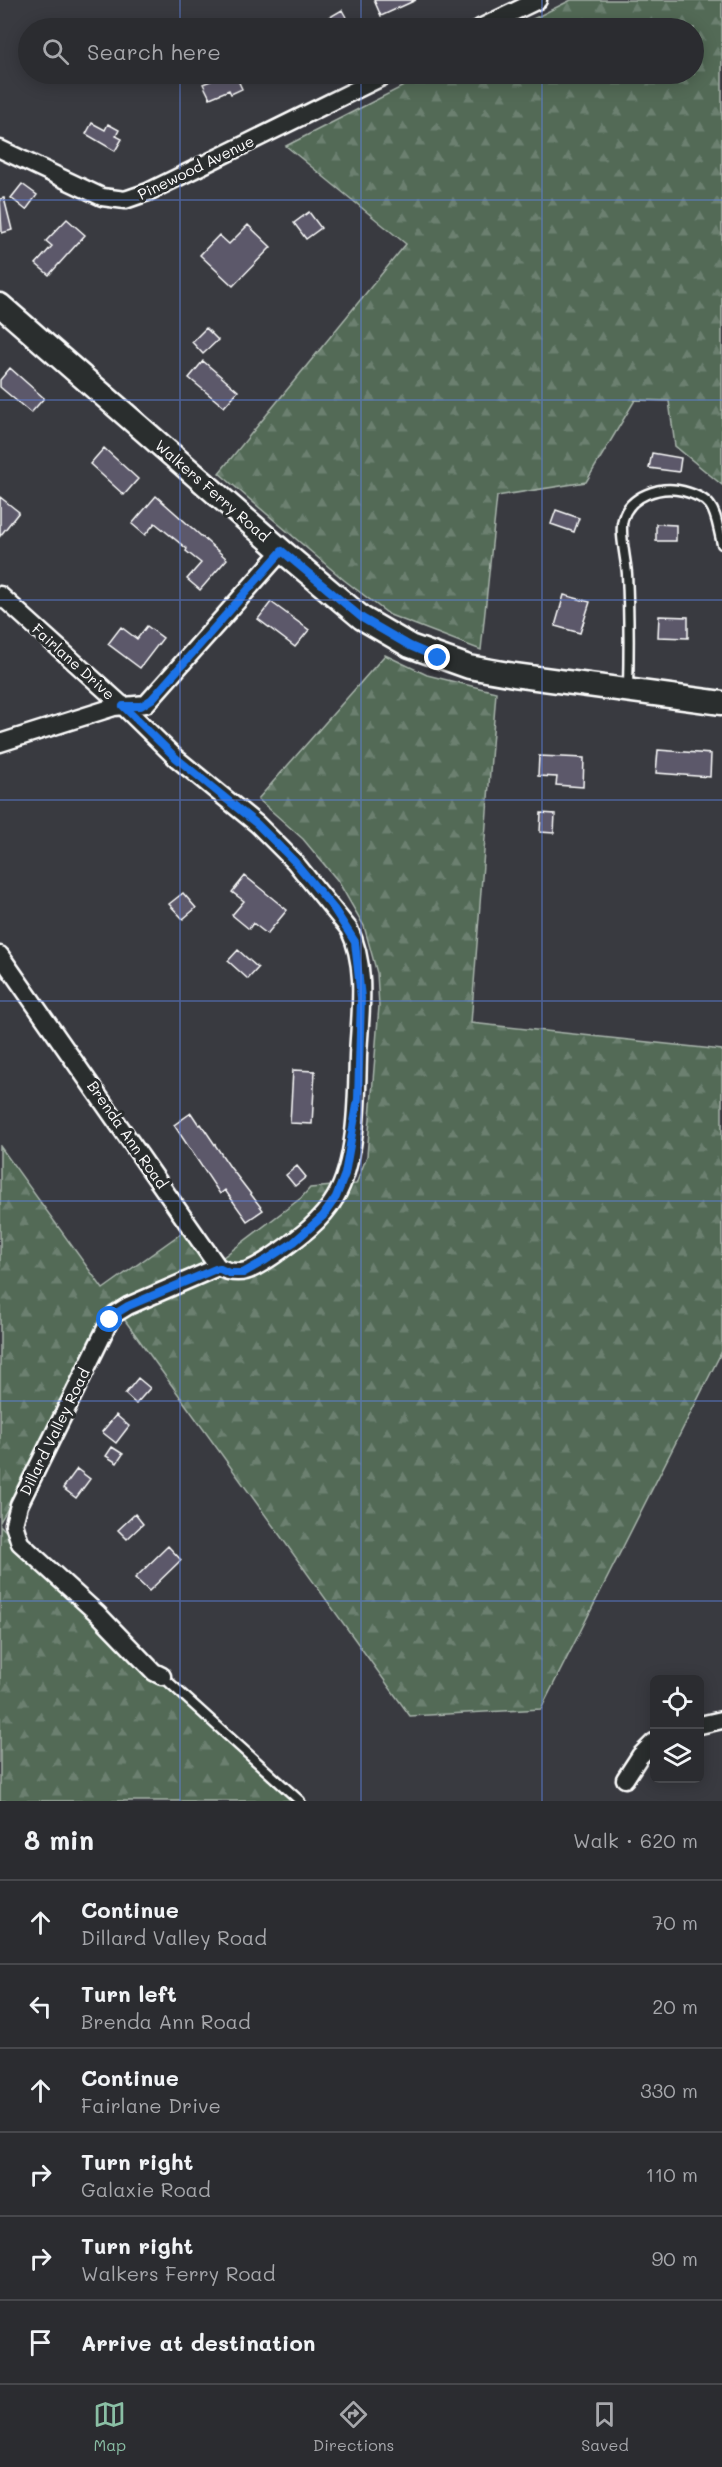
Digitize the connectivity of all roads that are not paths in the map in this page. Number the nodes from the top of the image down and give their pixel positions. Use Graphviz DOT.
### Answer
graph roads {
  1 [pos="538,0"];
  2 [pos="501,18"];
  3 [pos="367,84"];
  4 [pos="0,148"];
  5 [pos="0,305"];
  6 [pos="722,544"];
  7 [pos="282,551"];
  8 [pos="0,595"];
  9 [pos="628,691"];
  10 [pos="722,703"];
  11 [pos="123,706"];
  12 [pos="0,744"];
  13 [pos="0,956"];
  14 [pos="218,1268"];
  15 [pos="162,1677"];
  16 [pos="722,1720"];
  17 [pos="704,1724"];
  18 [pos="650,1746"];
  19 [pos="625,1779"];
  20 [pos="300,1801"];
  1 -- 2 [label="street"];
  3 -- 4 [label="street, Pinewood Avenue"];
  5 -- 7 [label="street, Walkers Ferry Road"];
  6 -- 9 [label="lane"];
  7 -- 9 [label="street, Walkers Ferry Road"];
  7 -- 11 [label="street"];
  8 -- 11 [label="street, Fairlane Drive"];
  9 -- 10 [label="street, Walkers Ferry Road"];
  11 -- 12 [label="street"];
  11 -- 14 [label="street, Fairlane Drive"];
  13 -- 14 [label="street, Brenda Ann Road"];
  14 -- 15 [label="street, Dillard Valley Road"];
  15 -- 20 [label="lane"];
  16 -- 17 [label="street"];
  18 -- 19 [label="street"];
}
